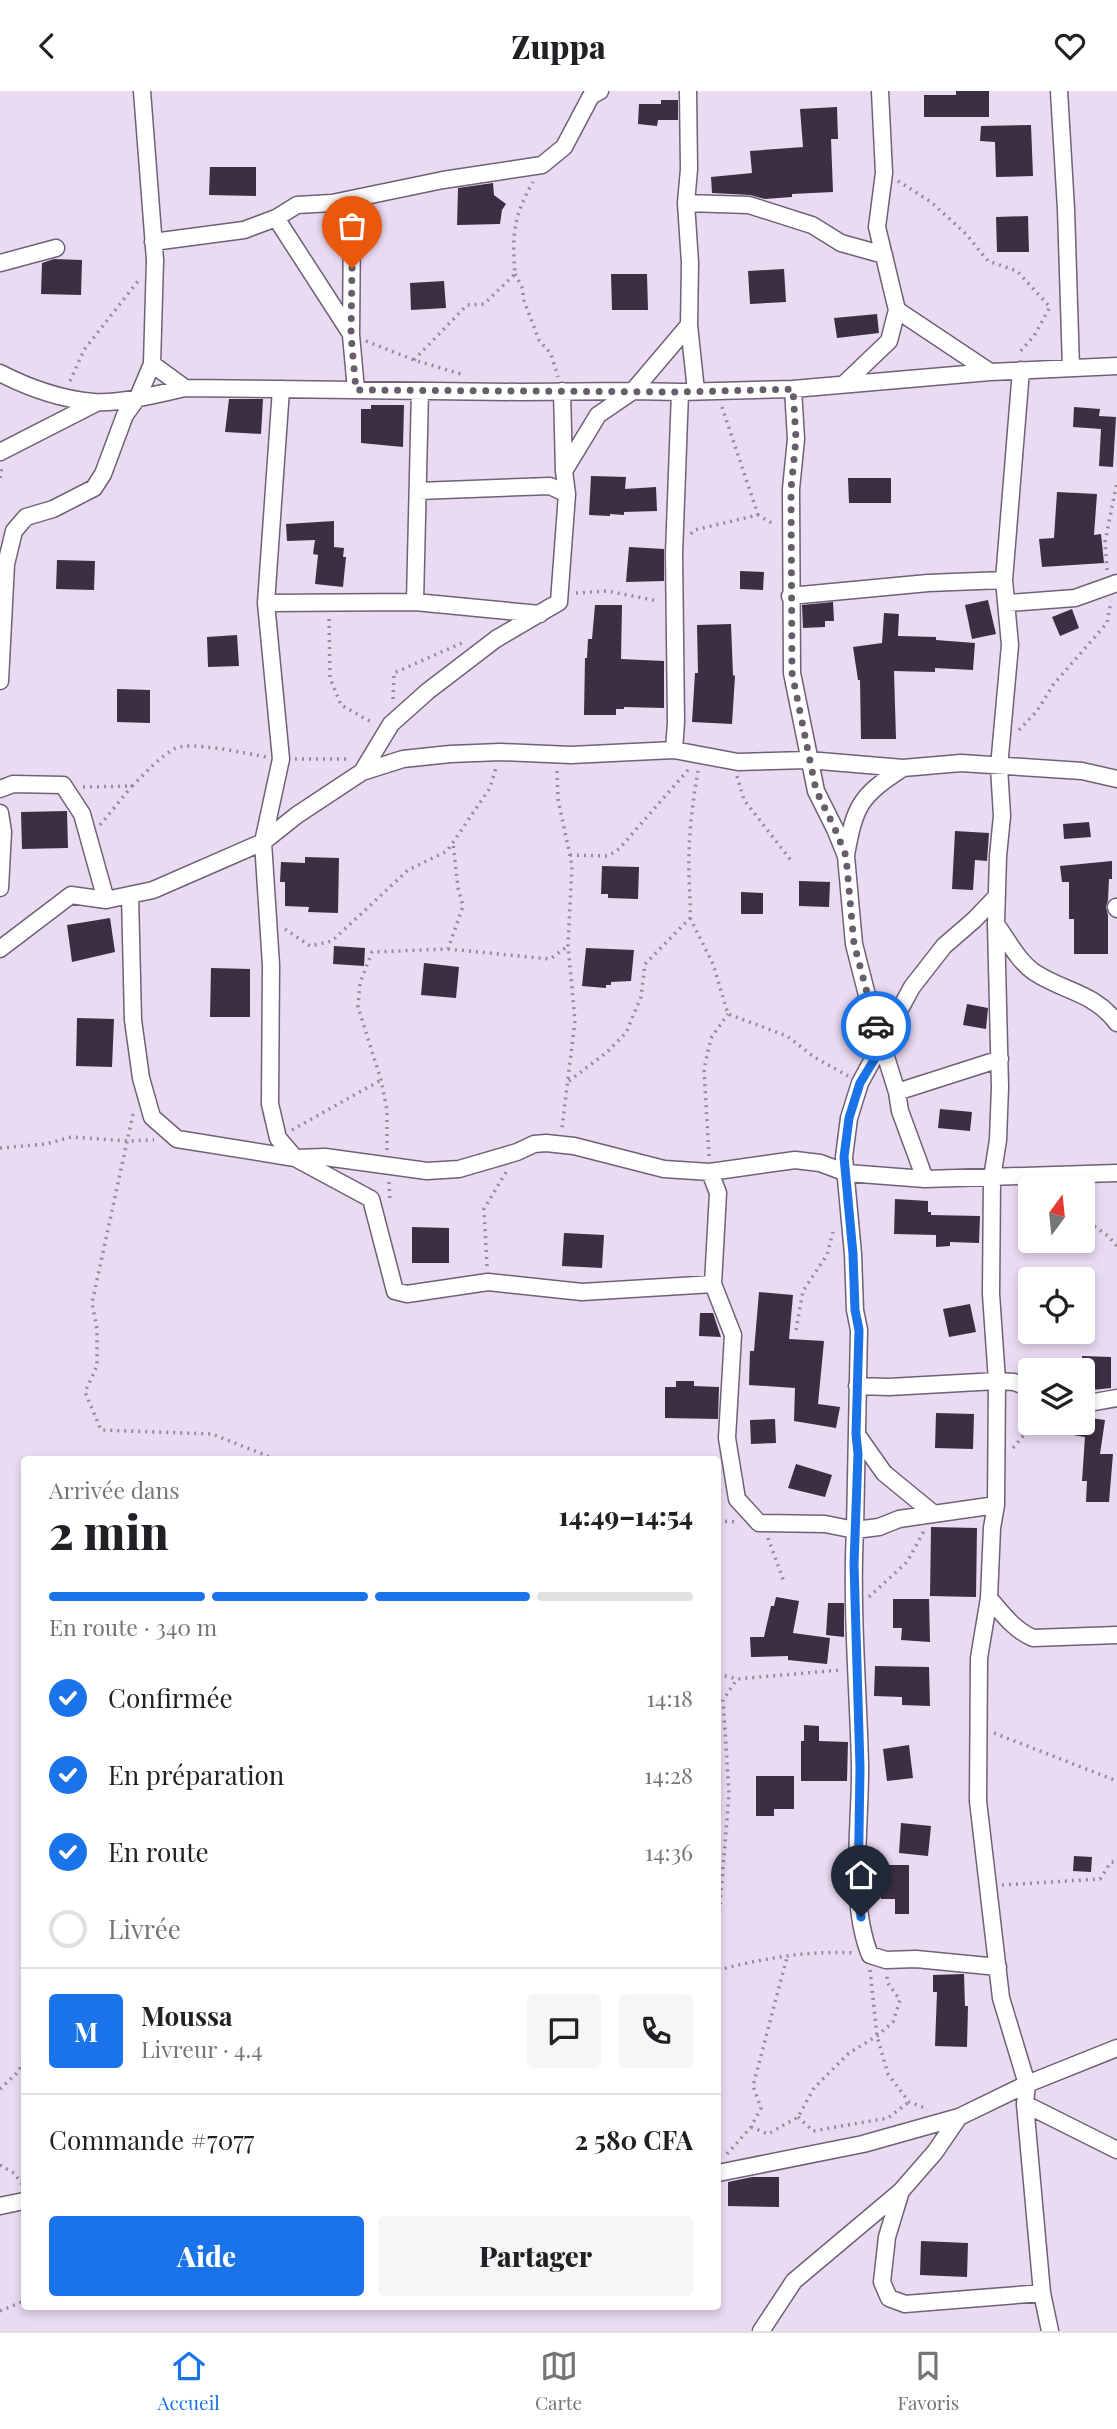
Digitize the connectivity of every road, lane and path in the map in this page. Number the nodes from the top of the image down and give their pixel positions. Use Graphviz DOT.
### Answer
graph roads {
  1 [pos="142,91"];
  2 [pos="600,91"];
  3 [pos="688,91"];
  4 [pos="880,91"];
  5 [pos="1059,91"];
  6 [pos="542,165"];
  7 [pos="884,173"];
  8 [pos="364,197"];
  9 [pos="686,203"];
  10 [pos="276,218"];
  11 [pos="153,242"];
  12 [pos="57,248"];
  13 [pos="884,255"];
  14 [pos="155,260"];
  15 [pos="0,263"];
  16 [pos="515,274"];
  17 [pos="897,310"];
  18 [pos="689,325"];
  19 [pos="351,335"];
  20 [pos="414,361"];
  21 [pos="152,364"];
  22 [pos="1017,364"];
  23 [pos="1117,366"];
  24 [pos="1072,368"];
  25 [pos="989,372"];
  26 [pos="0,373"];
  27 [pos="466,375"];
  28 [pos="844,384"];
  29 [pos="185,388"];
  30 [pos="281,389"];
  31 [pos="793,389"];
  32 [pos="356,390"];
  33 [pos="420,391"];
  34 [pos="562,391"];
  35 [pos="633,391"];
  36 [pos="696,391"];
  37 [pos="716,391"];
  38 [pos="680,392"];
  39 [pos="63,397"];
  40 [pos="138,397"];
  41 [pos="96,403"];
  42 [pos="0,452"];
  43 [pos="564,471"];
  44 [pos="418,491"];
  45 [pos="567,494"];
  46 [pos="758,515"];
  47 [pos="790,533"];
  48 [pos="674,554"];
  49 [pos="1004,580"];
  50 [pos="1117,583"];
  51 [pos="790,596"];
  52 [pos="415,602"];
  53 [pos="559,602"];
  54 [pos="266,603"];
  55 [pos="328,603"];
  56 [pos="1008,603"];
  57 [pos="675,604"];
  58 [pos="540,614"];
  59 [pos="496,639"];
  60 [pos="0,681"];
  61 [pos="389,728"];
  62 [pos="674,750"];
  63 [pos="501,753"];
  64 [pos="556,755"];
  65 [pos="700,755"];
  66 [pos="281,759"];
  67 [pos="808,760"];
  68 [pos="733,761"];
  69 [pos="366,765"];
  70 [pos="999,767"];
  71 [pos="903,768"];
  72 [pos="1117,779"];
  73 [pos="63,785"];
  74 [pos="132,786"];
  75 [pos="0,789"];
  76 [pos="0,813"];
  77 [pos="89,839"];
  78 [pos="263,842"];
  79 [pos="453,843"];
  80 [pos="570,855"];
  81 [pos="846,856"];
  82 [pos="793,863"];
  83 [pos="0,888"];
  84 [pos="130,895"];
  85 [pos="997,896"];
  86 [pos="106,900"];
  87 [pos="268,918"];
  88 [pos="690,918"];
  89 [pos="996,924"];
  90 [pos="568,946"];
  91 [pos="0,949"];
  92 [pos="448,949"];
  93 [pos="728,1014"];
  94 [pos="1117,1023"];
  95 [pos="882,1047"];
  96 [pos="1000,1059"];
  97 [pos="141,1078"];
  98 [pos="381,1080"];
  99 [pos="569,1081"];
  100 [pos="860,1083"];
  101 [pos="897,1093"];
  102 [pos="278,1138"];
  103 [pos="177,1139"];
  104 [pos="127,1141"];
  105 [pos="560,1145"];
  106 [pos="0,1148"];
  107 [pos="517,1151"];
  108 [pos="295,1158"];
  109 [pos="387,1165"];
  110 [pos="710,1172"];
  111 [pos="847,1173"];
  112 [pos="1117,1173"];
  113 [pos="992,1178"];
  114 [pos="925,1179"];
  115 [pos="1096,1227"];
  116 [pos="834,1231"];
  117 [pos="1117,1246"];
  118 [pos="488,1282"];
  119 [pos="713,1284"];
  120 [pos="796,1330"];
  121 [pos="996,1381"];
  122 [pos="1018,1383"];
  123 [pos="857,1386"];
  124 [pos="1117,1398"];
  125 [pos="1095,1402"];
  126 [pos="856,1434"];
  127 [pos="267,1456"];
  128 [pos="996,1505"];
  129 [pos="934,1514"];
  130 [pos="759,1523"];
  131 [pos="855,1529"];
  132 [pos="785,1582"];
  133 [pos="989,1598"];
  134 [pos="855,1609"];
  135 [pos="1117,1635"];
  136 [pos="857,1668"];
  137 [pos="721,1675"];
  138 [pos="737,1679"];
  139 [pos="979,1727"];
  140 [pos="1117,1781"];
  141 [pos="1117,1861"];
  142 [pos="721,1874"];
  143 [pos="989,1885"];
  144 [pos="870,1955"];
  145 [pos="787,1957"];
  146 [pos="887,1960"];
  147 [pos="998,1967"];
  148 [pos="721,1969"];
  149 [pos="877,2036"];
  150 [pos="1117,2048"];
  151 [pos="21,2066"];
  152 [pos="1027,2084"];
  153 [pos="0,2089"];
  154 [pos="909,2102"];
  155 [pos="1025,2103"];
  156 [pos="798,2117"];
  157 [pos="959,2117"];
  158 [pos="751,2127"];
  159 [pos="1117,2150"];
  160 [pos="726,2155"];
  161 [pos="0,2165"];
  162 [pos="721,2172"];
  163 [pos="21,2184"];
  164 [pos="901,2191"];
  165 [pos="21,2202"];
  166 [pos="0,2206"];
  167 [pos="1042,2293"];
  168 [pos="21,2302"];
  169 [pos="0,2311"];
  170 [pos="761,2331"];
  171 [pos="1050,2331"];
  1 -- 11 [label="street"];
  2 -- 6 [label="street"];
  3 -- 9 [label="street"];
  4 -- 7 [label="street"];
  5 -- 24 [label="street"];
  6 -- 8 [label="street"];
  6 -- 16 [label="path"];
  7 -- 13 [label="street"];
  7 -- 22 [label="path"];
  8 -- 10 [label="street"];
  8 -- 19 [label="street"];
  9 -- 13 [label="street"];
  9 -- 18 [label="street"];
  10 -- 11 [label="street"];
  10 -- 19 [label="street"];
  11 -- 14 [label="street"];
  12 -- 15 [label="street"];
  13 -- 17 [label="street"];
  14 -- 21 [label="street"];
  14 -- 39 [label="path"];
  16 -- 20 [label="path"];
  16 -- 34 [label="path"];
  17 -- 25 [label="street"];
  17 -- 28 [label="street"];
  18 -- 35 [label="street"];
  18 -- 36 [label="street"];
  19 -- 20 [label="path"];
  19 -- 32 [label="street"];
  20 -- 27 [label="path"];
  21 -- 29 [label="street"];
  21 -- 40 [label="street"];
  22 -- 24 [label="street"];
  22 -- 25 [label="street"];
  22 -- 49 [label="street"];
  23 -- 24 [label="street"];
  25 -- 28 [label="street"];
  26 -- 39 [label="street"];
  28 -- 31 [label="street"];
  29 -- 30 [label="street"];
  29 -- 40 [label="street"];
  30 -- 32 [label="street"];
  30 -- 54 [label="street"];
  31 -- 37 [label="street"];
  31 -- 47 [label="street"];
  32 -- 33 [label="street"];
  33 -- 34 [label="street"];
  33 -- 44 [label="street"];
  34 -- 35 [label="street"];
  34 -- 43 [label="street"];
  35 -- 38 [label="street"];
  35 -- 43 [label="street"];
  36 -- 37 [label="street"];
  36 -- 38 [label="street"];
  37 -- 46 [label="path"];
  38 -- 48 [label="street"];
  39 -- 41 [label="street"];
  40 -- 41 [label="street"];
  40 -- 60 [label="street"];
  41 -- 42 [label="street"];
  43 -- 45 [label="street"];
  44 -- 45 [label="street"];
  44 -- 52 [label="street"];
  45 -- 53 [label="street"];
  46 -- 47 [label="path"];
  46 -- 48 [label="path"];
  47 -- 51 [label="street"];
  48 -- 57 [label="street"];
  49 -- 51 [label="street"];
  49 -- 56 [label="street"];
  50 -- 56 [label="street"];
  51 -- 67 [label="street"];
  52 -- 55 [label="street"];
  52 -- 58 [label="street"];
  53 -- 57 [label="path"];
  53 -- 58 [label="street"];
  54 -- 55 [label="street"];
  54 -- 66 [label="street"];
  55 -- 61 [label="path"];
  56 -- 70 [label="street"];
  57 -- 62 [label="street"];
  58 -- 59 [label="street"];
  59 -- 61 [label="street"];
  59 -- 61 [label="path"];
  61 -- 69 [label="street"];
  62 -- 64 [label="street"];
  62 -- 65 [label="street"];
  63 -- 64 [label="street"];
  63 -- 69 [label="street"];
  63 -- 79 [label="path"];
  64 -- 80 [label="path"];
  65 -- 68 [label="street"];
  65 -- 80 [label="path"];
  65 -- 88 [label="path"];
  66 -- 69 [label="path"];
  66 -- 74 [label="path"];
  66 -- 78 [label="street"];
  67 -- 68 [label="street"];
  67 -- 71 [label="street"];
  67 -- 81 [label="street"];
  68 -- 82 [label="path"];
  69 -- 78 [label="street"];
  70 -- 71 [label="street"];
  70 -- 72 [label="street"];
  70 -- 85 [label="street"];
  71 -- 81 [label="street"];
  73 -- 74 [label="path"];
  73 -- 75 [label="street"];
  73 -- 77 [label="street"];
  74 -- 77 [label="path"];
  76 -- 83 [label="street"];
  77 -- 86 [label="street"];
  78 -- 84 [label="street"];
  78 -- 87 [label="street"];
  79 -- 87 [label="path"];
  79 -- 92 [label="path"];
  80 -- 90 [label="path"];
  81 -- 95 [label="street"];
  84 -- 86 [label="street"];
  84 -- 97 [label="street"];
  85 -- 89 [label="street"];
  85 -- 95 [label="street"];
  86 -- 91 [label="street"];
  87 -- 102 [label="street"];
  88 -- 93 [label="path"];
  88 -- 99 [label="path"];
  89 -- 94 [label="street"];
  89 -- 96 [label="street"];
  90 -- 92 [label="path"];
  90 -- 99 [label="path"];
  92 -- 98 [label="path"];
  93 -- 100 [label="path"];
  93 -- 110 [label="path"];
  95 -- 100 [label="street"];
  95 -- 101 [label="street"];
  96 -- 101 [label="street"];
  96 -- 113 [label="street"];
  97 -- 103 [label="street"];
  97 -- 104 [label="path"];
  98 -- 102 [label="path"];
  98 -- 109 [label="path"];
  99 -- 105 [label="path"];
  100 -- 111 [label="street"];
  101 -- 114 [label="street"];
  102 -- 108 [label="street"];
  103 -- 104 [label="path"];
  103 -- 108 [label="street"];
  104 -- 106 [label="path"];
  104 -- 127 [label="path"];
  105 -- 107 [label="street"];
  105 -- 110 [label="street"];
  107 -- 109 [label="street"];
  107 -- 118 [label="path"];
  108 -- 109 [label="street"];
  108 -- 118 [label="street"];
  110 -- 111 [label="street"];
  110 -- 119 [label="street"];
  111 -- 114 [label="street"];
  111 -- 123 [label="street"];
  112 -- 113 [label="street"];
  113 -- 114 [label="street"];
  113 -- 121 [label="street"];
  115 -- 117 [label="path"];
  116 -- 120 [label="path"];
  118 -- 119 [label="street"];
  119 -- 130 [label="street"];
  121 -- 122 [label="street"];
  121 -- 123 [label="street"];
  121 -- 128 [label="street"];
  123 -- 126 [label="street"];
  124 -- 125 [label="street"];
  126 -- 129 [label="street"];
  126 -- 131 [label="street"];
  128 -- 129 [label="street"];
  128 -- 133 [label="street"];
  129 -- 131 [label="street"];
  129 -- 134 [label="path"];
  130 -- 131 [label="street"];
  130 -- 132 [label="path"];
  131 -- 134 [label="street"];
  133 -- 135 [label="street"];
  133 -- 139 [label="street"];
  134 -- 136 [label="street"];
  136 -- 138 [label="path"];
  136 -- 144 [label="street"];
  137 -- 138 [label="path"];
  138 -- 142 [label="path"];
  139 -- 140 [label="path"];
  139 -- 143 [label="street"];
  141 -- 143 [label="path"];
  143 -- 147 [label="street"];
  144 -- 145 [label="path"];
  144 -- 146 [label="street"];
  144 -- 149 [label="path"];
  145 -- 148 [label="path"];
  145 -- 158 [label="path"];
  146 -- 147 [label="street"];
  146 -- 149 [label="path"];
  147 -- 152 [label="street"];
  149 -- 154 [label="path"];
  149 -- 156 [label="path"];
  150 -- 152 [label="street"];
  151 -- 153 [label="path"];
  152 -- 155 [label="street"];
  152 -- 157 [label="street"];
  154 -- 156 [label="path"];
  154 -- 157 [label="path"];
  155 -- 159 [label="street"];
  155 -- 167 [label="street"];
  156 -- 158 [label="path"];
  157 -- 162 [label="street"];
  157 -- 164 [label="street"];
  158 -- 160 [label="path"];
  161 -- 163 [label="path"];
  164 -- 167 [label="street"];
  164 -- 170 [label="street"];
  165 -- 166 [label="street"];
  167 -- 171 [label="street"];
  168 -- 169 [label="path"];
}
